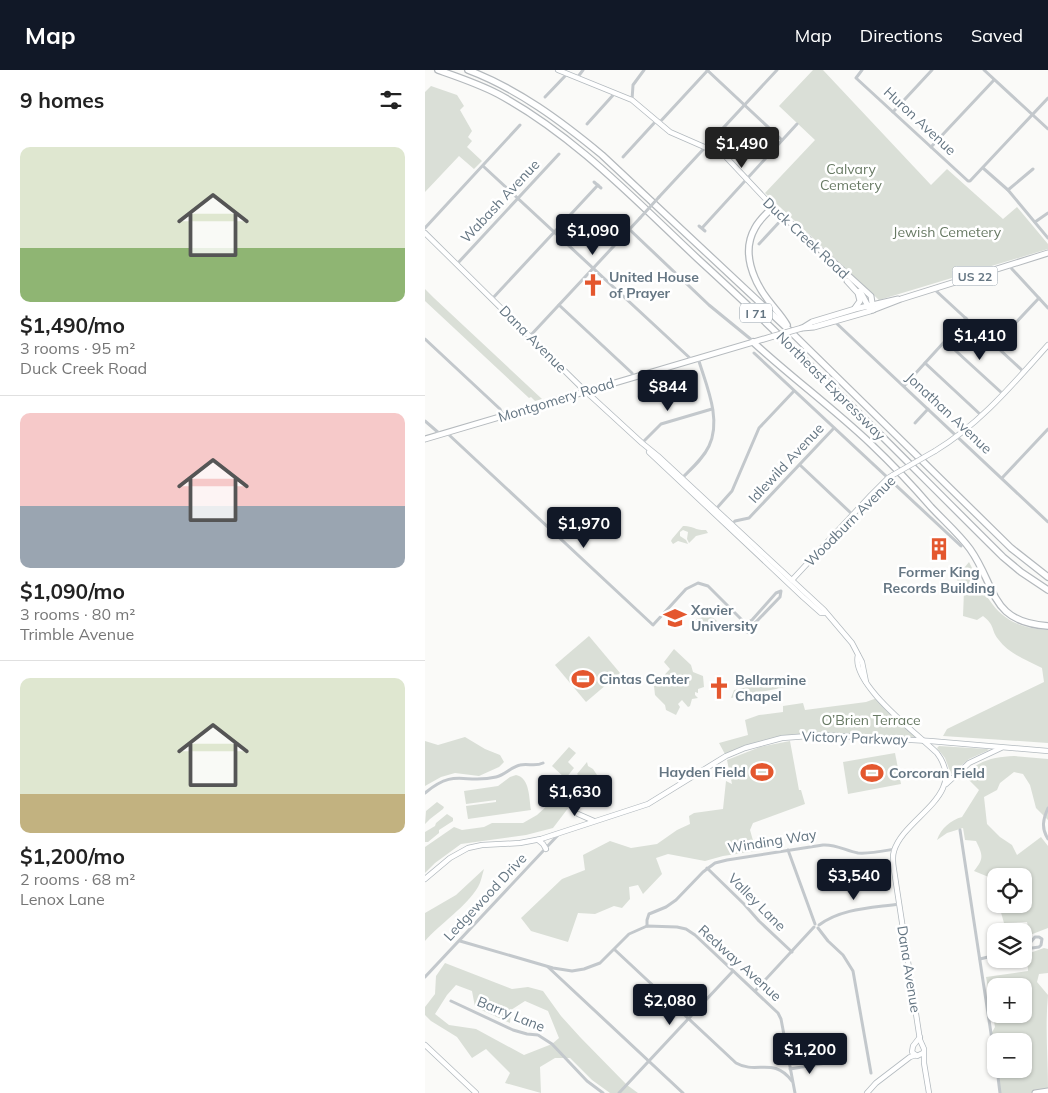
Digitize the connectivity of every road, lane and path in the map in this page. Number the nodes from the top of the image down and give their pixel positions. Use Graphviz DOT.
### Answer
graph roads {
  1 [pos="438,70"];
  2 [pos="468,70"];
  3 [pos="558,70"];
  4 [pos="583,70"];
  5 [pos="644,70"];
  6 [pos="708,70"];
  7 [pos="777,70"];
  8 [pos="862,70"];
  9 [pos="932,70"];
  10 [pos="984,70"];
  11 [pos="567,73"];
  12 [pos="577,78"];
  13 [pos="994,80"];
  14 [pos="615,93"];
  15 [pos="545,97"];
  16 [pos="1048,98"];
  17 [pos="632,100"];
  18 [pos="745,105"];
  19 [pos="893,112"];
  20 [pos="1033,114"];
  21 [pos="657,123"];
  22 [pos="587,124"];
  23 [pos="797,124"];
  24 [pos="520,125"];
  25 [pos="1048,129"];
  26 [pos="782,140"];
  27 [pos="931,147"];
  28 [pos="704,148"];
  29 [pos="559,154"];
  30 [pos="623,157"];
  31 [pos="483,166"];
  32 [pos="983,168"];
  33 [pos="1033,169"];
  34 [pos="747,180"];
  35 [pos="598,185"];
  36 [pos="1008,190"];
  37 [pos="518,199"];
  38 [pos="773,207"];
  39 [pos="1048,213"];
  40 [pos="784,217"];
  41 [pos="1035,222"];
  42 [pos="425,228"];
  43 [pos="702,228"];
  44 [pos="629,229"];
  45 [pos="554,232"];
  46 [pos="425,233"];
  47 [pos="1048,238"];
  48 [pos="759,244"];
  49 [pos="1048,253"];
  50 [pos="457,264"];
  51 [pos="1010,265"];
  52 [pos="593,268"];
  53 [pos="842,272"];
  54 [pos="934,288"];
  55 [pos="492,298"];
  56 [pos="1039,298"];
  57 [pos="559,305"];
  58 [pos="871,308"];
  59 [pos="1048,308"];
  60 [pos="855,309"];
  61 [pos="966,318"];
  62 [pos="834,321"];
  63 [pos="802,328"];
  64 [pos="789,330"];
  65 [pos="530,336"];
  66 [pos="425,339"];
  67 [pos="945,341"];
  68 [pos="753,342"];
  69 [pos="995,345"];
  70 [pos="1048,345"];
  71 [pos="753,353"];
  72 [pos="695,359"];
  73 [pos="925,363"];
  74 [pos="1024,372"];
  75 [pos="633,377"];
  76 [pos="904,386"];
  77 [pos="585,391"];
  78 [pos="794,391"];
  79 [pos="1003,394"];
  80 [pos="712,409"];
  81 [pos="928,409"];
  82 [pos="503,416"];
  83 [pos="982,416"];
  84 [pos="425,421"];
  85 [pos="915,423"];
  86 [pos="834,428"];
  87 [pos="1048,428"];
  88 [pos="447,433"];
  89 [pos="440,435"];
  90 [pos="958,437"];
  91 [pos="425,439"];
  92 [pos="642,444"];
  93 [pos="800,465"];
  94 [pos="890,477"];
  95 [pos="1002,478"];
  96 [pos="681,480"];
  97 [pos="714,511"];
  98 [pos="853,515"];
  99 [pos="1048,522"];
  100 [pos="730,526"];
  101 [pos="961,546"];
  102 [pos="1048,577"];
  103 [pos="790,582"];
  104 [pos="1048,590"];
  105 [pos="781,591"];
  106 [pos="745,623"];
  107 [pos="1048,626"];
  108 [pos="912,731"];
  109 [pos="907,740"];
  110 [pos="923,741"];
  111 [pos="1003,747"];
  112 [pos="1048,751"];
  113 [pos="543,764"];
  114 [pos="945,785"];
  115 [pos="425,793"];
  116 [pos="1048,808"];
  117 [pos="578,814"];
  118 [pos="594,821"];
  119 [pos="959,830"];
  120 [pos="561,832"];
  121 [pos="1048,839"];
  122 [pos="536,840"];
  123 [pos="545,849"];
  124 [pos="895,849"];
  125 [pos="788,850"];
  126 [pos="707,868"];
  127 [pos="425,879"];
  128 [pos="899,904"];
  129 [pos="647,926"];
  130 [pos="817,926"];
  131 [pos="460,941"];
  132 [pos="1024,949"];
  133 [pos="615,950"];
  134 [pos="792,952"];
  135 [pos="987,957"];
  136 [pos="980,959"];
  137 [pos="548,966"];
  138 [pos="733,971"];
  139 [pos="425,977"];
  140 [pos="755,991"];
  141 [pos="451,1000"];
  142 [pos="689,1019"];
  143 [pos="992,1033"];
  144 [pos="918,1044"];
  145 [pos="425,1045"];
  146 [pos="917,1054"];
  147 [pos="649,1062"];
  148 [pos="826,1063"];
  149 [pos="790,1069"];
  150 [pos="871,1072"];
  151 [pos="999,1078"];
  152 [pos="793,1082"];
  153 [pos="1048,1091"];
  154 [pos="476,1093"];
  155 [pos="603,1093"];
  156 [pos="619,1093"];
  157 [pos="683,1093"];
  158 [pos="795,1093"];
  159 [pos="867,1093"];
  160 [pos="929,1093"];
  161 [pos="1001,1093"];
  162 [pos="1035,1093"];
  1 -- 104 [label="highway, Northeast Expressway / I 71"];
  2 -- 64 [label="highway, Northeast Expressway / I 71"];
  3 -- 11 [label="street, Duck Creek Road"];
  4 -- 12 [label="street"];
  5 -- 17 [label="street"];
  6 -- 18 [label="street"];
  6 -- 21 [label="street"];
  7 -- 18 [label="street"];
  8 -- 19 [label="street, Huron Avenue"];
  9 -- 19 [label="street"];
  10 -- 13 [label="street"];
  11 -- 12 [label="street, Duck Creek Road"];
  11 -- 15 [label="street"];
  12 -- 14 [label="street, Duck Creek Road"];
  13 -- 20 [label="street"];
  13 -- 27 [label="street"];
  14 -- 17 [label="street, Duck Creek Road"];
  14 -- 22 [label="street"];
  16 -- 20 [label="street"];
  17 -- 21 [label="street, Duck Creek Road"];
  18 -- 26 [label="street"];
  18 -- 28 [label="street"];
  19 -- 27 [label="street, Huron Avenue"];
  20 -- 25 [label="street"];
  20 -- 32 [label="street"];
  21 -- 28 [label="street, Duck Creek Road"];
  21 -- 30 [label="street"];
  23 -- 26 [label="street"];
  24 -- 31 [label="street"];
  26 -- 34 [label="street"];
  27 -- 32 [label="street, Huron Avenue"];
  28 -- 34 [label="street, Duck Creek Road"];
  28 -- 44 [label="street, bridge"];
  29 -- 37 [label="street, Wabash Avenue"];
  31 -- 37 [label="street"];
  31 -- 42 [label="street"];
  32 -- 36 [label="street"];
  33 -- 36 [label="street"];
  34 -- 38 [label="street, Duck Creek Road"];
  34 -- 43 [label="street"];
  35 -- 45 [label="street"];
  36 -- 41 [label="street"];
  37 -- 45 [label="street"];
  37 -- 50 [label="street, Wabash Avenue"];
  38 -- 40 [label="main road, Duck Creek Road"];
  38 -- 64 [label="highway"];
  39 -- 41 [label="street"];
  40 -- 48 [label="street"];
  40 -- 53 [label="main road, Duck Creek Road"];
  41 -- 47 [label="street"];
  44 -- 52 [label="street"];
  44 -- 68 [label="street"];
  45 -- 52 [label="street"];
  45 -- 55 [label="street"];
  46 -- 50 [label="street, Dana Avenue"];
  49 -- 51 [label="main road, Montgomery Road / US 22"];
  50 -- 55 [label="street, Dana Avenue"];
  51 -- 54 [label="main road, Montgomery Road / US 22"];
  51 -- 56 [label="street"];
  52 -- 57 [label="street"];
  52 -- 72 [label="street"];
  53 -- 58 [label="main road, Duck Creek Road"];
  53 -- 60 [label="main road"];
  54 -- 58 [label="main road, Montgomery Road / US 22"];
  54 -- 61 [label="street"];
  55 -- 65 [label="street, Dana Avenue"];
  56 -- 59 [label="street"];
  56 -- 69 [label="street"];
  57 -- 65 [label="street"];
  57 -- 75 [label="street"];
  58 -- 60 [label="main road, Montgomery Road / US 22"];
  58 -- 62 [label="main road, Montgomery Road / US 22"];
  60 -- 63 [label="main road, Montgomery Road / US 22"];
  61 -- 67 [label="street"];
  61 -- 69 [label="street"];
  62 -- 63 [label="main road, Montgomery Road / US 22"];
  62 -- 76 [label="street, Jonathan Avenue"];
  63 -- 68 [label="main road, Montgomery Road / US 22, bridge"];
  64 -- 102 [label="highway, Northeast Expressway / I 71"];
  65 -- 77 [label="street, Dana Avenue"];
  66 -- 82 [label="street"];
  67 -- 73 [label="street"];
  67 -- 79 [label="street"];
  68 -- 72 [label="main road, Montgomery Road / US 22"];
  68 -- 107 [label="highway"];
  69 -- 74 [label="street"];
  70 -- 74 [label="street, Woodburn Avenue"];
  71 -- 78 [label="street"];
  72 -- 75 [label="main road, Montgomery Road / US 22"];
  72 -- 80 [label="street"];
  73 -- 76 [label="street"];
  73 -- 83 [label="street"];
  74 -- 79 [label="street, Woodburn Avenue"];
  75 -- 77 [label="main road, Montgomery Road / US 22"];
  76 -- 81 [label="street, Jonathan Avenue"];
  77 -- 82 [label="main road, Montgomery Road / US 22"];
  77 -- 92 [label="street, Dana Avenue"];
  78 -- 86 [label="street"];
  78 -- 97 [label="street"];
  79 -- 83 [label="street, Woodburn Avenue"];
  80 -- 92 [label="street"];
  80 -- 96 [label="street"];
  81 -- 85 [label="street"];
  81 -- 90 [label="street, Jonathan Avenue"];
  82 -- 88 [label="main road, Montgomery Road / US 22"];
  83 -- 90 [label="street, Woodburn Avenue"];
  84 -- 89 [label="street"];
  86 -- 93 [label="street, Idlewild Avenue"];
  86 -- 94 [label="street"];
  87 -- 95 [label="street"];
  88 -- 89 [label="main road, Montgomery Road / US 22"];
  88 -- 106 [label="street"];
  89 -- 91 [label="main road, Montgomery Road / US 22"];
  90 -- 94 [label="street, Woodburn Avenue, bridge"];
  90 -- 95 [label="street, Jonathan Avenue"];
  92 -- 96 [label="street, Dana Avenue"];
  93 -- 98 [label="street"];
  93 -- 100 [label="street, Idlewild Avenue"];
  94 -- 98 [label="street, Woodburn Avenue"];
  94 -- 101 [label="street"];
  95 -- 99 [label="street, Jonathan Avenue"];
  96 -- 97 [label="street, Dana Avenue"];
  97 -- 100 [label="street, Dana Avenue"];
  98 -- 103 [label="street, Woodburn Avenue"];
  100 -- 103 [label="street, Dana Avenue"];
  103 -- 105 [label="street"];
  103 -- 108 [label="street, Dana Avenue"];
  105 -- 106 [label="street"];
  105 -- 106 [label="street"];
  108 -- 109 [label="street"];
  108 -- 110 [label="street, Dana Avenue"];
  109 -- 110 [label="street, Victory Parkway"];
  109 -- 118 [label="street, Victory Parkway"];
  110 -- 111 [label="street, Victory Parkway"];
  110 -- 114 [label="street, Dana Avenue"];
  111 -- 112 [label="street, Victory Parkway"];
  111 -- 114 [label="street"];
  113 -- 115 [label="street"];
  114 -- 124 [label="street"];
  116 -- 121 [label="street"];
  117 -- 118 [label="street"];
  118 -- 120 [label="street, Victory Parkway"];
  119 -- 136 [label="street"];
  120 -- 122 [label="street, Victory Parkway"];
  120 -- 123 [label="street, Ledgewood Drive"];
  122 -- 123 [label="street"];
  122 -- 127 [label="street, Victory Parkway"];
  123 -- 131 [label="street, Ledgewood Drive"];
  124 -- 125 [label="street, Winding Way"];
  124 -- 128 [label="street, Dana Avenue"];
  125 -- 126 [label="street, Winding Way"];
  125 -- 130 [label="street"];
  126 -- 129 [label="street, Winding Way"];
  126 -- 134 [label="street, Valley Lane"];
  128 -- 130 [label="street"];
  128 -- 144 [label="street, Dana Avenue"];
  129 -- 133 [label="street, Winding Way"];
  129 -- 138 [label="street, Redway Avenue"];
  130 -- 134 [label="street"];
  130 -- 150 [label="street"];
  131 -- 137 [label="street, Winding Way"];
  131 -- 139 [label="street, Ledgewood Drive"];
  132 -- 132 [label="street"];
  133 -- 137 [label="street, Winding Way"];
  133 -- 142 [label="street"];
  134 -- 140 [label="street"];
  135 -- 136 [label="street"];
  136 -- 143 [label="street"];
  137 -- 147 [label="street"];
  138 -- 140 [label="street, Redway Avenue"];
  138 -- 142 [label="street"];
  140 -- 149 [label="street, Redway Avenue"];
  141 -- 155 [label="street, Barry Lane"];
  142 -- 147 [label="street"];
  142 -- 152 [label="street"];
  144 -- 146 [label="street"];
  144 -- 146 [label="street, Dana Avenue"];
  145 -- 154 [label="street"];
  146 -- 159 [label="street"];
  146 -- 160 [label="street"];
  147 -- 156 [label="street"];
  147 -- 157 [label="street"];
  148 -- 149 [label="street"];
  149 -- 152 [label="street, Redway Avenue"];
  151 -- 161 [label="street"];
  152 -- 158 [label="street, Redway Avenue"];
  153 -- 162 [label="main road"];
}
